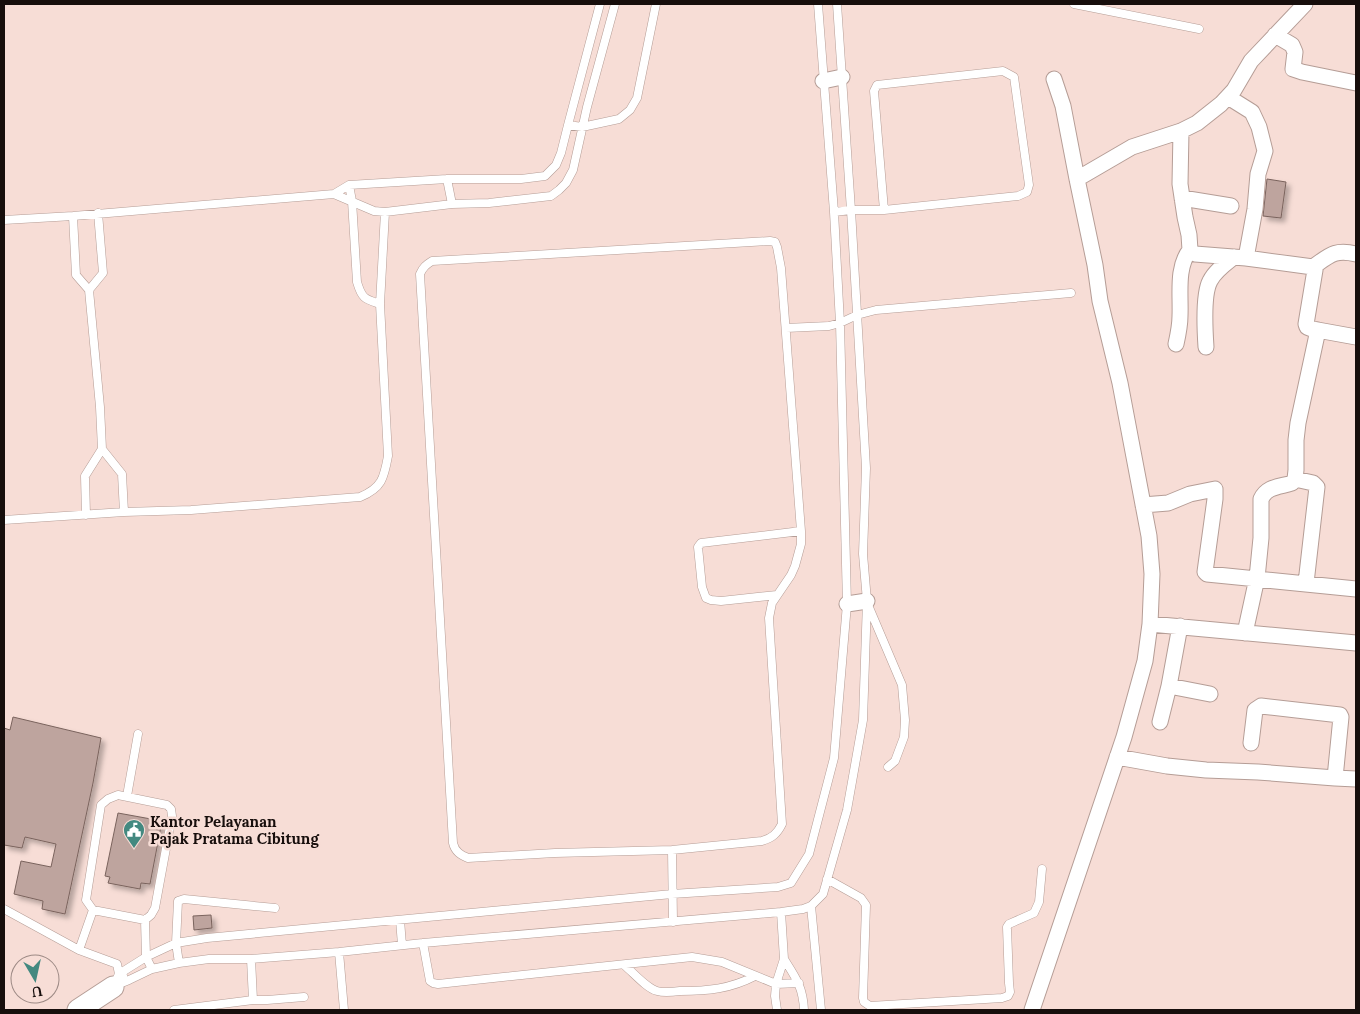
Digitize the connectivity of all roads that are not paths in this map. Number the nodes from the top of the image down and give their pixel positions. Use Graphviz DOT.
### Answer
graph roads {
  1 [pos="600,4"];
  2 [pos="615,4"];
  3 [pos="656,4"];
  4 [pos="818,4"];
  5 [pos="837,4"];
  6 [pos="1074,4"];
  7 [pos="1305,4"];
  8 [pos="1199,29"];
  9 [pos="1275,36"];
  10 [pos="842,77"];
  11 [pos="1054,79"];
  12 [pos="823,81"];
  13 [pos="1356,83"];
  14 [pos="1228,97"];
  15 [pos="568,125"];
  16 [pos="582,127"];
  17 [pos="1181,131"];
  18 [pos="447,179"];
  19 [pos="1077,179"];
  20 [pos="349,185"];
  21 [pos="334,194"];
  22 [pos="1182,198"];
  23 [pos="352,201"];
  24 [pos="452,204"];
  25 [pos="1231,206"];
  26 [pos="851,210"];
  27 [pos="884,210"];
  28 [pos="384,212"];
  29 [pos="834,212"];
  30 [pos="98,213"];
  31 [pos="73,216"];
  32 [pos="4,220"];
  33 [pos="1190,250"];
  34 [pos="1356,254"];
  35 [pos="1240,257"];
  36 [pos="1313,267"];
  37 [pos="89,290"];
  38 [pos="1071,293"];
  39 [pos="380,304"];
  40 [pos="857,315"];
  41 [pos="840,323"];
  42 [pos="786,328"];
  43 [pos="1318,330"];
  44 [pos="1356,337"];
  45 [pos="1176,344"];
  46 [pos="1206,347"];
  47 [pos="102,449"];
  48 [pos="1295,479"];
  49 [pos="1143,505"];
  50 [pos="124,512"];
  51 [pos="86,515"];
  52 [pos="4,520"];
  53 [pos="801,531"];
  54 [pos="1257,578"];
  55 [pos="1306,583"];
  56 [pos="1356,589"];
  57 [pos="777,595"];
  58 [pos="867,601"];
  59 [pos="847,604"];
  60 [pos="1150,624"];
  61 [pos="1180,626"];
  62 [pos="1246,633"];
  63 [pos="1356,643"];
  64 [pos="1169,686"];
  65 [pos="1210,694"];
  66 [pos="1160,722"];
  67 [pos="138,734"];
  68 [pos="1251,743"];
  69 [pos="1117,758"];
  70 [pos="888,767"];
  71 [pos="1335,778"];
  72 [pos="1356,779"];
  73 [pos="127,796"];
  74 [pos="672,850"];
  75 [pos="1042,869"];
  76 [pos="827,879"];
  77 [pos="672,894"];
  78 [pos="811,906"];
  79 [pos="276,908"];
  80 [pos="4,909"];
  81 [pos="93,910"];
  82 [pos="781,912"];
  83 [pos="146,920"];
  84 [pos="400,920"];
  85 [pos="673,922"];
  86 [pos="176,943"];
  87 [pos="423,943"];
  88 [pos="402,946"];
  89 [pos="79,950"];
  90 [pos="339,952"];
  91 [pos="146,957"];
  92 [pos="251,959"];
  93 [pos="784,959"];
  94 [pos="179,963"];
  95 [pos="624,965"];
  96 [pos="152,969"];
  97 [pos="755,976"];
  98 [pos="121,980"];
  99 [pos="799,983"];
  100 [pos="776,984"];
  101 [pos="304,997"];
  102 [pos="253,1000"];
  103 [pos="78,1010"];
  104 [pos="174,1010"];
  105 [pos="344,1010"];
  106 [pos="777,1010"];
  107 [pos="804,1010"];
  108 [pos="821,1010"];
  109 [pos="1032,1010"];
  1 -- 15 [label="lane"];
  2 -- 16 [label="lane"];
  3 -- 16 [label="lane"];
  4 -- 12 [label="lane"];
  5 -- 10 [label="lane"];
  6 -- 8 [label="lane"];
  7 -- 9 [label="street"];
  9 -- 13 [label="street"];
  9 -- 14 [label="street"];
  10 -- 12 [label="street"];
  10 -- 26 [label="lane"];
  11 -- 19 [label="street"];
  12 -- 29 [label="lane"];
  14 -- 17 [label="street"];
  14 -- 35 [label="street"];
  15 -- 16 [label="lane"];
  15 -- 18 [label="lane"];
  16 -- 24 [label="lane"];
  17 -- 19 [label="street"];
  17 -- 22 [label="street"];
  18 -- 20 [label="lane"];
  18 -- 24 [label="lane"];
  19 -- 49 [label="street"];
  20 -- 21 [label="lane"];
  20 -- 23 [label="lane"];
  21 -- 23 [label="lane"];
  21 -- 30 [label="lane"];
  22 -- 25 [label="street"];
  22 -- 33 [label="street"];
  23 -- 28 [label="lane"];
  23 -- 39 [label="lane"];
  24 -- 28 [label="lane"];
  26 -- 27 [label="lane"];
  26 -- 29 [label="lane"];
  26 -- 40 [label="lane"];
  27 -- 27 [label="lane"];
  28 -- 39 [label="lane"];
  29 -- 41 [label="lane"];
  30 -- 31 [label="lane"];
  30 -- 37 [label="lane"];
  31 -- 32 [label="lane"];
  31 -- 37 [label="lane"];
  33 -- 35 [label="street"];
  33 -- 45 [label="street"];
  34 -- 36 [label="street"];
  35 -- 36 [label="street"];
  35 -- 46 [label="street"];
  36 -- 43 [label="street"];
  37 -- 47 [label="lane"];
  38 -- 40 [label="lane"];
  39 -- 50 [label="lane"];
  40 -- 41 [label="lane"];
  40 -- 58 [label="lane"];
  41 -- 42 [label="lane"];
  41 -- 59 [label="lane"];
  42 -- 53 [label="lane"];
  42 -- 74 [label="lane"];
  43 -- 44 [label="street"];
  43 -- 48 [label="street"];
  47 -- 50 [label="lane"];
  47 -- 51 [label="lane"];
  48 -- 54 [label="street"];
  48 -- 55 [label="street"];
  49 -- 54 [label="street"];
  49 -- 60 [label="street"];
  50 -- 51 [label="lane"];
  51 -- 52 [label="lane"];
  53 -- 57 [label="lane"];
  53 -- 57 [label="lane"];
  54 -- 55 [label="street"];
  54 -- 62 [label="street"];
  55 -- 56 [label="street"];
  57 -- 74 [label="lane"];
  58 -- 59 [label="street"];
  58 -- 70 [label="lane"];
  58 -- 76 [label="lane"];
  59 -- 77 [label="lane"];
  60 -- 61 [label="street"];
  60 -- 69 [label="street"];
  61 -- 62 [label="street"];
  61 -- 64 [label="street"];
  62 -- 63 [label="street"];
  64 -- 65 [label="street"];
  64 -- 66 [label="street"];
  67 -- 73 [label="lane"];
  68 -- 71 [label="street"];
  69 -- 71 [label="street"];
  69 -- 109 [label="street"];
  71 -- 72 [label="street"];
  73 -- 81 [label="lane"];
  73 -- 83 [label="lane"];
  74 -- 77 [label="lane"];
  75 -- 76 [label="lane"];
  76 -- 78 [label="lane"];
  77 -- 84 [label="lane"];
  77 -- 85 [label="lane"];
  78 -- 82 [label="lane"];
  78 -- 108 [label="lane"];
  79 -- 86 [label="lane"];
  80 -- 89 [label="lane"];
  81 -- 83 [label="lane"];
  81 -- 89 [label="lane"];
  82 -- 85 [label="lane"];
  82 -- 93 [label="lane"];
  83 -- 91 [label="lane"];
  84 -- 86 [label="lane"];
  84 -- 88 [label="lane"];
  85 -- 87 [label="lane"];
  86 -- 91 [label="lane"];
  86 -- 94 [label="lane"];
  87 -- 88 [label="lane"];
  87 -- 95 [label="lane"];
  88 -- 90 [label="lane"];
  89 -- 98 [label="lane"];
  90 -- 92 [label="lane"];
  90 -- 105 [label="lane"];
  91 -- 96 [label="lane"];
  91 -- 98 [label="lane"];
  92 -- 94 [label="lane"];
  92 -- 102 [label="lane"];
  93 -- 99 [label="lane"];
  93 -- 100 [label="lane"];
  94 -- 96 [label="lane"];
  95 -- 97 [label="lane"];
  95 -- 97 [label="lane"];
  96 -- 98 [label="lane"];
  97 -- 100 [label="lane"];
  98 -- 103 [label="street"];
  99 -- 100 [label="lane"];
  99 -- 107 [label="lane"];
  100 -- 106 [label="lane"];
  101 -- 102 [label="lane"];
  102 -- 104 [label="lane"];
}
